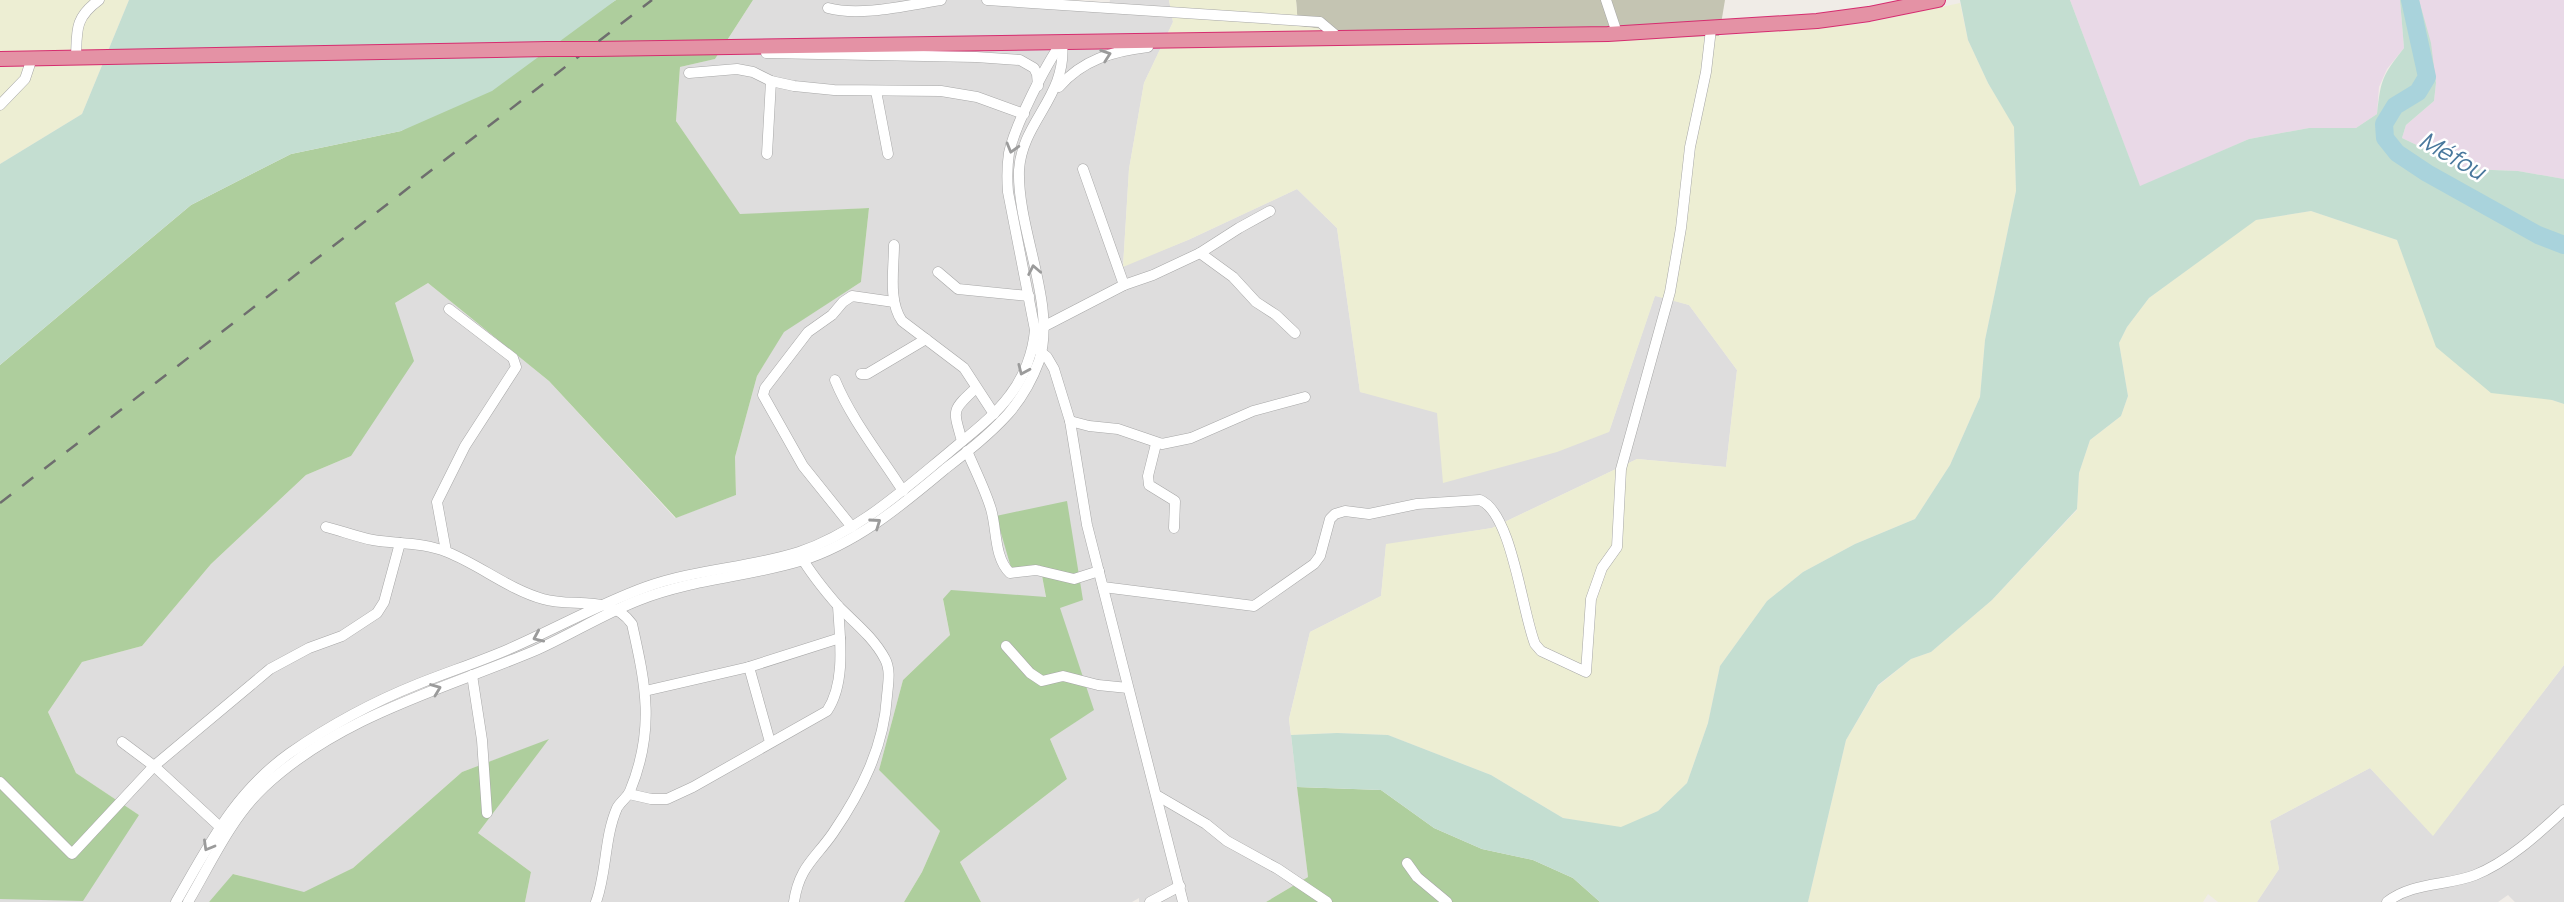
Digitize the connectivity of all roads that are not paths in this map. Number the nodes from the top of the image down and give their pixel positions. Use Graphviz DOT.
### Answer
graph roads {
  1 [pos="99,0"];
  2 [pos="941,0"];
  3 [pos="987,0"];
  4 [pos="1606,0"];
  5 [pos="1938,0"];
  6 [pos="828,8"];
  7 [pos="1711,29"];
  8 [pos="1617,33"];
  9 [pos="1339,38"];
  10 [pos="1210,40"];
  11 [pos="1062,42"];
  12 [pos="695,48"];
  13 [pos="32,58"];
  14 [pos="0,59"];
  15 [pos="76,59"];
  16 [pos="689,73"];
  17 [pos="771,81"];
  18 [pos="1038,88"];
  19 [pos="876,91"];
  20 [pos="1052,95"];
  21 [pos="0,105"];
  22 [pos="1024,114"];
  23 [pos="767,154"];
  24 [pos="888,154"];
  25 [pos="1083,169"];
  26 [pos="1270,211"];
  27 [pos="894,245"];
  28 [pos="1200,253"];
  29 [pos="938,272"];
  30 [pos="1124,285"];
  31 [pos="1029,296"];
  32 [pos="894,302"];
  33 [pos="449,309"];
  34 [pos="1040,328"];
  35 [pos="1295,333"];
  36 [pos="926,339"];
  37 [pos="1037,349"];
  38 [pos="861,374"];
  39 [pos="835,380"];
  40 [pos="976,388"];
  41 [pos="1305,397"];
  42 [pos="994,414"];
  43 [pos="1070,421"];
  44 [pos="1156,444"];
  45 [pos="964,446"];
  46 [pos="903,491"];
  47 [pos="326,527"];
  48 [pos="852,527"];
  49 [pos="1174,528"];
  50 [pos="400,543"];
  51 [pos="446,551"];
  52 [pos="801,556"];
  53 [pos="1099,570"];
  54 [pos="1103,587"];
  55 [pos="604,605"];
  56 [pos="838,606"];
  57 [pos="618,609"];
  58 [pos="840,638"];
  59 [pos="1006,646"];
  60 [pos="749,667"];
  61 [pos="472,675"];
  62 [pos="1128,688"];
  63 [pos="645,691"];
  64 [pos="122,742"];
  65 [pos="770,742"];
  66 [pos="154,766"];
  67 [pos="0,782"];
  68 [pos="629,794"];
  69 [pos="1158,796"];
  70 [pos="2564,810"];
  71 [pos="487,813"];
  72 [pos="219,826"];
  73 [pos="1407,863"];
  74 [pos="1180,886"];
  75 [pos="176,902"];
  76 [pos="188,902"];
  77 [pos="596,902"];
  78 [pos="794,902"];
  79 [pos="1150,902"];
  80 [pos="1183,902"];
  81 [pos="1327,902"];
  82 [pos="1447,902"];
  83 [pos="2387,902"];
  1 -- 15 [label="street"];
  2 -- 6 [label="street"];
  3 -- 9 [label="street"];
  4 -- 8 [label="street"];
  5 -- 7 [label="highway"];
  7 -- 8 [label="highway"];
  7 -- 54 [label="street"];
  8 -- 9 [label="highway"];
  9 -- 10 [label="highway"];
  10 -- 11 [label="highway"];
  20 -- 10 [label="street, one-way"];
  11 -- 12 [label="highway"];
  11 -- 18 [label="street"];
  11 -- 20 [label="street"];
  12 -- 15 [label="highway, bridge"];
  12 -- 18 [label="street"];
  13 -- 14 [label="highway"];
  13 -- 15 [label="highway"];
  13 -- 21 [label="street"];
  16 -- 17 [label="street"];
  17 -- 19 [label="street"];
  17 -- 23 [label="street"];
  18 -- 22 [label="street"];
  19 -- 22 [label="street"];
  19 -- 24 [label="street"];
  34 -- 20 [label="street, one-way"];
  22 -- 31 [label="street, one-way"];
  25 -- 30 [label="street"];
  26 -- 28 [label="street"];
  27 -- 32 [label="street"];
  28 -- 30 [label="street"];
  28 -- 35 [label="street"];
  29 -- 31 [label="street"];
  30 -- 34 [label="street"];
  31 -- 34 [label="street"];
  32 -- 36 [label="street"];
  32 -- 48 [label="street"];
  33 -- 51 [label="street"];
  34 -- 37 [label="street"];
  36 -- 38 [label="street"];
  36 -- 40 [label="street"];
  37 -- 42 [label="street, one-way"];
  37 -- 43 [label="street"];
  37 -- 45 [label="street"];
  39 -- 46 [label="street"];
  40 -- 42 [label="street"];
  40 -- 45 [label="street"];
  41 -- 44 [label="street"];
  42 -- 45 [label="street"];
  43 -- 44 [label="street"];
  43 -- 53 [label="street"];
  44 -- 49 [label="street"];
  45 -- 46 [label="street"];
  52 -- 45 [label="street, one-way"];
  45 -- 53 [label="street"];
  46 -- 48 [label="street"];
  47 -- 50 [label="street"];
  48 -- 52 [label="street"];
  50 -- 51 [label="street"];
  50 -- 66 [label="street"];
  51 -- 55 [label="street"];
  52 -- 55 [label="street"];
  52 -- 56 [label="street"];
  52 -- 57 [label="street"];
  53 -- 54 [label="street"];
  54 -- 62 [label="street"];
  55 -- 57 [label="street"];
  55 -- 72 [label="street, one-way"];
  56 -- 58 [label="street"];
  56 -- 78 [label="street"];
  57 -- 61 [label="street"];
  57 -- 63 [label="street"];
  58 -- 60 [label="street"];
  58 -- 65 [label="street"];
  59 -- 62 [label="street"];
  60 -- 63 [label="street"];
  60 -- 65 [label="street"];
  61 -- 71 [label="street"];
  76 -- 61 [label="street, one-way"];
  62 -- 69 [label="street"];
  63 -- 68 [label="street"];
  64 -- 66 [label="street"];
  65 -- 68 [label="street"];
  66 -- 67 [label="street"];
  66 -- 72 [label="street"];
  68 -- 77 [label="street"];
  69 -- 74 [label="street"];
  69 -- 81 [label="street"];
  70 -- 83 [label="street"];
  72 -- 75 [label="street, one-way"];
  73 -- 82 [label="street"];
  74 -- 79 [label="street"];
  74 -- 80 [label="street"];
}
